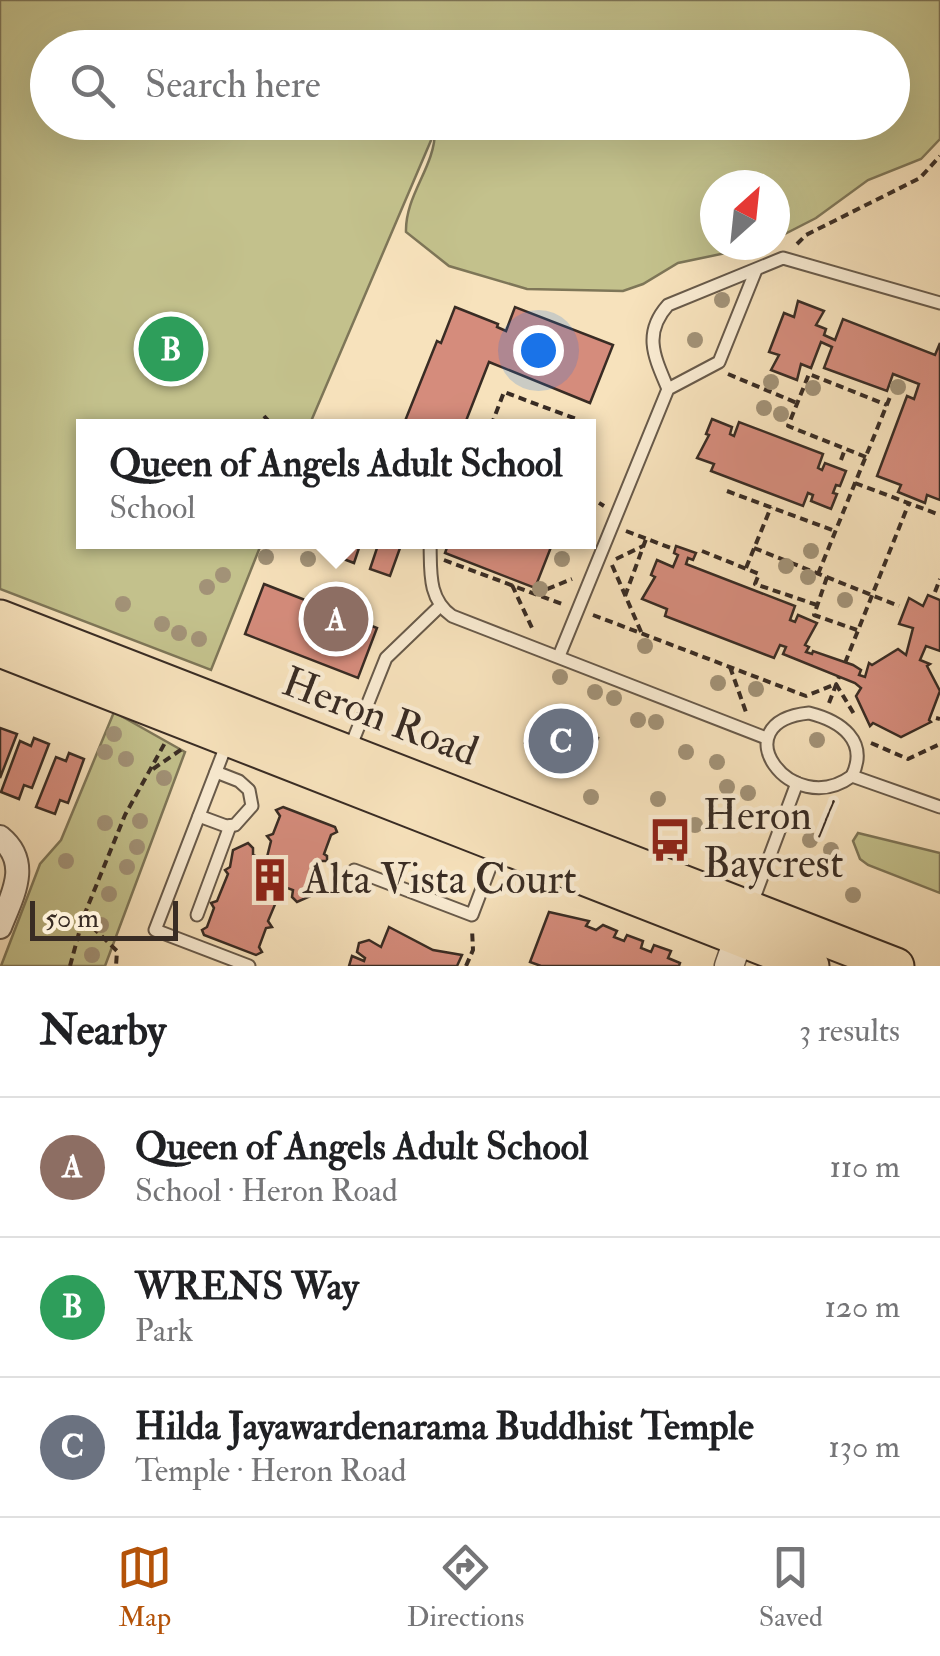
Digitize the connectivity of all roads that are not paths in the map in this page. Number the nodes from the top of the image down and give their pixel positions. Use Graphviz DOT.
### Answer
graph roads {
  1 [pos="756,270"];
  2 [pos="940,303"];
  3 [pos="668,389"];
  4 [pos="430,549"];
  5 [pos="440,607"];
  6 [pos="0,618"];
  7 [pos="0,649"];
  8 [pos="559,656"];
  9 [pos="766,738"];
  10 [pos="228,739"];
  11 [pos="342,766"];
  12 [pos="216,772"];
  13 [pos="852,776"];
  14 [pos="797,783"];
  15 [pos="940,807"];
  16 [pos="198,816"];
  17 [pos="230,826"];
  18 [pos="0,837"];
  19 [pos="500,844"];
  20 [pos="354,870"];
  21 [pos="197,915"];
  22 [pos="0,928"];
  23 [pos="739,938"];
  24 [pos="249,966"];
  25 [pos="811,966"];
  26 [pos="896,966"];
  1 -- 2 [label="lane"];
  1 -- 3 [label="lane"];
  1 -- 3 [label="lane"];
  3 -- 8 [label="lane"];
  4 -- 5 [label="lane"];
  5 -- 8 [label="lane"];
  5 -- 11 [label="lane"];
  6 -- 11 [label="main road, Heron Road"];
  7 -- 10 [label="main road, Heron Road"];
  8 -- 9 [label="lane"];
  9 -- 13 [label="lane"];
  9 -- 14 [label="lane"];
  10 -- 11 [label="main road, Heron Road"];
  10 -- 12 [label="lane"];
  11 -- 19 [label="main road, Heron Road"];
  11 -- 23 [label="main road, Heron Road"];
  12 -- 16 [label="lane"];
  12 -- 17 [label="lane"];
  13 -- 14 [label="lane"];
  13 -- 15 [label="lane"];
  14 -- 23 [label="lane"];
  16 -- 17 [label="lane"];
  16 -- 24 [label="lane"];
  17 -- 21 [label="lane"];
  18 -- 22 [label="street"];
  19 -- 20 [label="lane"];
  19 -- 23 [label="main road, Heron Road"];
  23 -- 25 [label="main road, Heron Road"];
  23 -- 26 [label="main road, Heron Road"];
}
